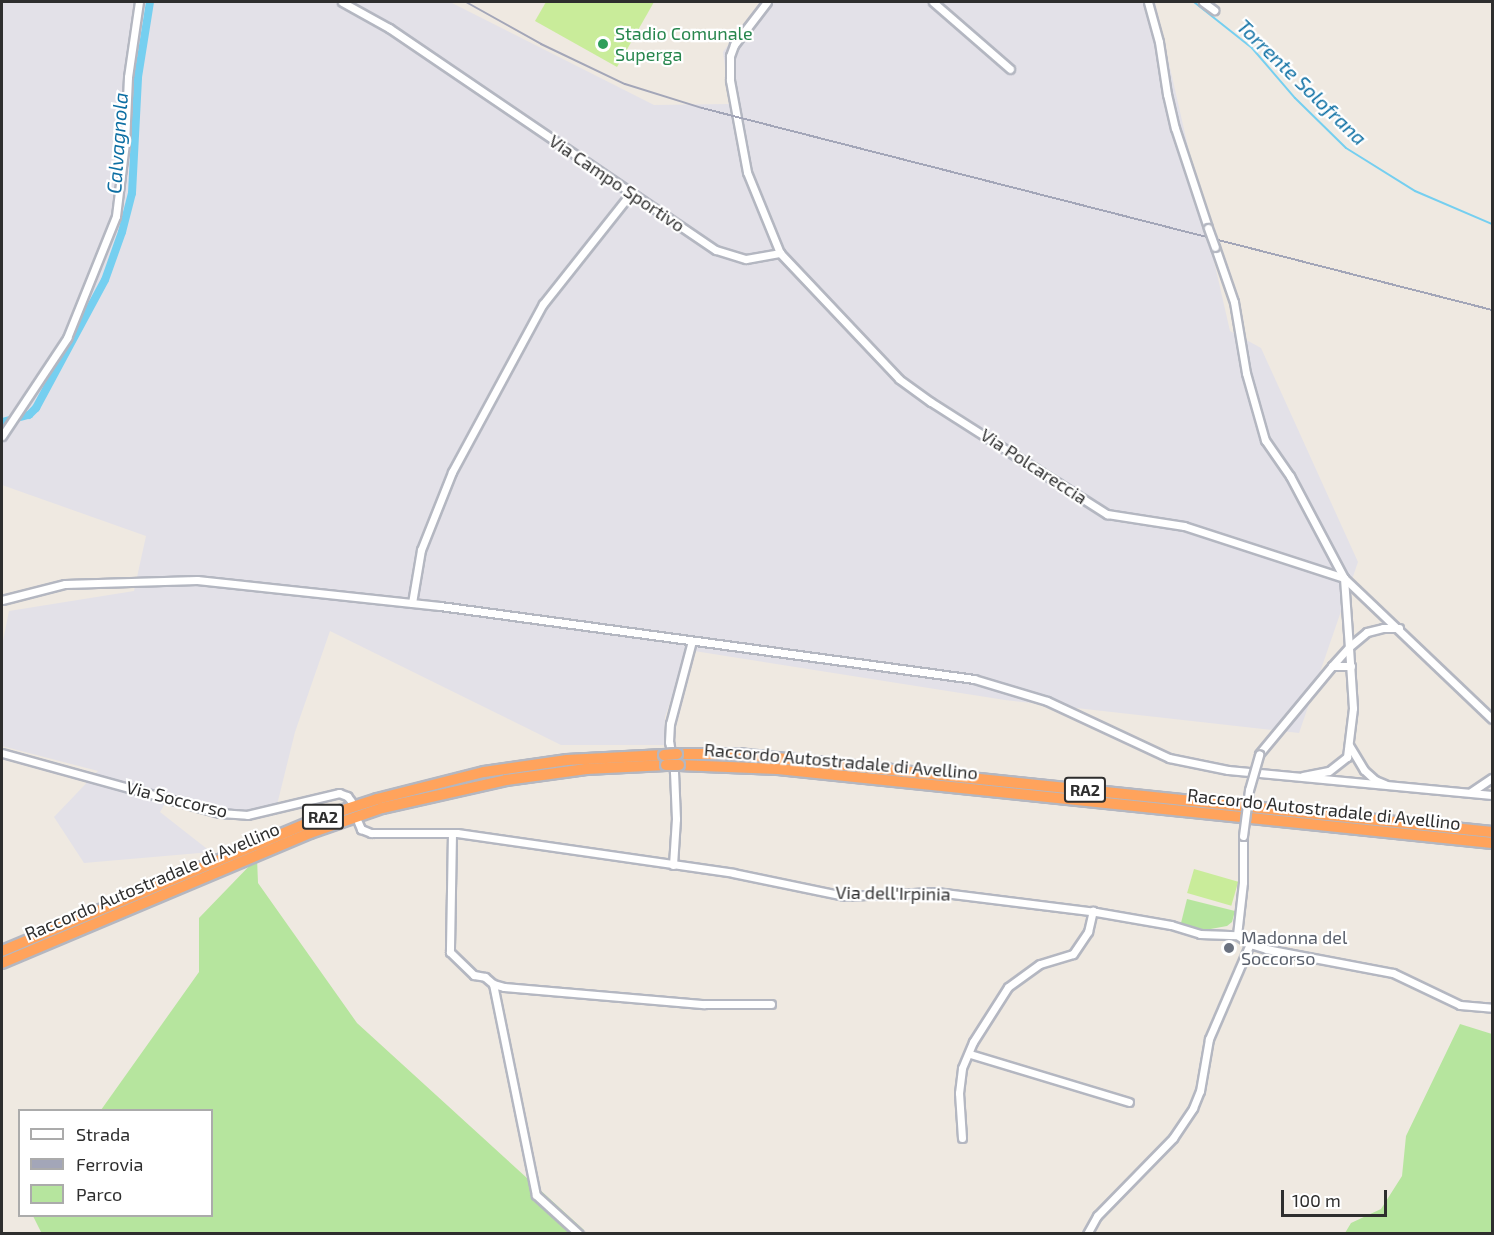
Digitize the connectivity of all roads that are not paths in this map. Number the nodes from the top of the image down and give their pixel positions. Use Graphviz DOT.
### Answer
graph roads {
  1 [pos="139,2"];
  2 [pos="342,2"];
  3 [pos="767,2"];
  4 [pos="933,2"];
  5 [pos="1148,2"];
  6 [pos="1203,2"];
  7 [pos="1214,10"];
  8 [pos="1010,69"];
  9 [pos="631,193"];
  10 [pos="780,253"];
  11 [pos="3,434"];
  12 [pos="1344,578"];
  13 [pos="2,600"];
  14 [pos="412,603"];
  15 [pos="1399,628"];
  16 [pos="692,641"];
  17 [pos="1349,647"];
  18 [pos="1332,666"];
  19 [pos="1351,666"];
  20 [pos="1492,719"];
  21 [pos="1349,745"];
  22 [pos="2,753"];
  23 [pos="665,760"];
  24 [pos="678,760"];
  25 [pos="1297,777"];
  26 [pos="1492,778"];
  27 [pos="1395,788"];
  28 [pos="1468,794"];
  29 [pos="1492,795"];
  30 [pos="351,801"];
  31 [pos="358,822"];
  32 [pos="1492,832"];
  33 [pos="452,833"];
  34 [pos="1492,843"];
  35 [pos="673,865"];
  36 [pos="1093,911"];
  37 [pos="1237,934"];
  38 [pos="1250,944"];
  39 [pos="2,951"];
  40 [pos="2,963"];
  41 [pos="492,984"];
  42 [pos="771,1004"];
  43 [pos="1492,1008"];
  44 [pos="970,1054"];
  45 [pos="1129,1102"];
  46 [pos="962,1138"];
  47 [pos="579,1233"];
  48 [pos="1087,1233"];
  1 -- 11 [label="street"];
  2 -- 9 [label="street, Via Campo Sportivo"];
  3 -- 10 [label="street"];
  4 -- 8 [label="street"];
  5 -- 12 [label="street, bridge"];
  6 -- 7 [label="street"];
  9 -- 10 [label="street, Via Campo Sportivo"];
  9 -- 14 [label="street"];
  10 -- 12 [label="street, Via Polcareccia"];
  12 -- 15 [label="street"];
  12 -- 17 [label="street"];
  13 -- 14 [label="street"];
  14 -- 16 [label="street"];
  15 -- 17 [label="street"];
  15 -- 20 [label="street"];
  16 -- 25 [label="street"];
  16 -- 35 [label="street"];
  17 -- 18 [label="street"];
  17 -- 19 [label="street"];
  18 -- 19 [label="street"];
  18 -- 37 [label="street, bridge"];
  19 -- 21 [label="street"];
  21 -- 25 [label="street"];
  21 -- 27 [label="street"];
  22 -- 30 [label="street, Via Soccorso"];
  23 -- 24 [label="highway, Raccordo Autostradale di Avellino / RA2, bridge"];
  23 -- 39 [label="highway, Raccordo Autostradale di Avellino / RA2"];
  23 -- 40 [label="highway, Raccordo Autostradale di Avellino / RA2"];
  24 -- 32 [label="highway, Raccordo Autostradale di Avellino / RA2"];
  24 -- 34 [label="highway, Raccordo Autostradale di Avellino / RA2"];
  25 -- 27 [label="street"];
  26 -- 28 [label="street"];
  27 -- 28 [label="street"];
  28 -- 29 [label="street"];
  31 -- 33 [label="street, Via dell'Irpinia"];
  33 -- 35 [label="street, Via dell'Irpinia"];
  33 -- 41 [label="street"];
  35 -- 36 [label="street, Via dell'Irpinia"];
  36 -- 37 [label="street, Via dell'Irpinia"];
  36 -- 44 [label="street"];
  37 -- 38 [label="street"];
  38 -- 43 [label="street"];
  38 -- 48 [label="street"];
  41 -- 42 [label="street"];
  41 -- 47 [label="street"];
  44 -- 45 [label="street"];
  44 -- 46 [label="street"];
}
